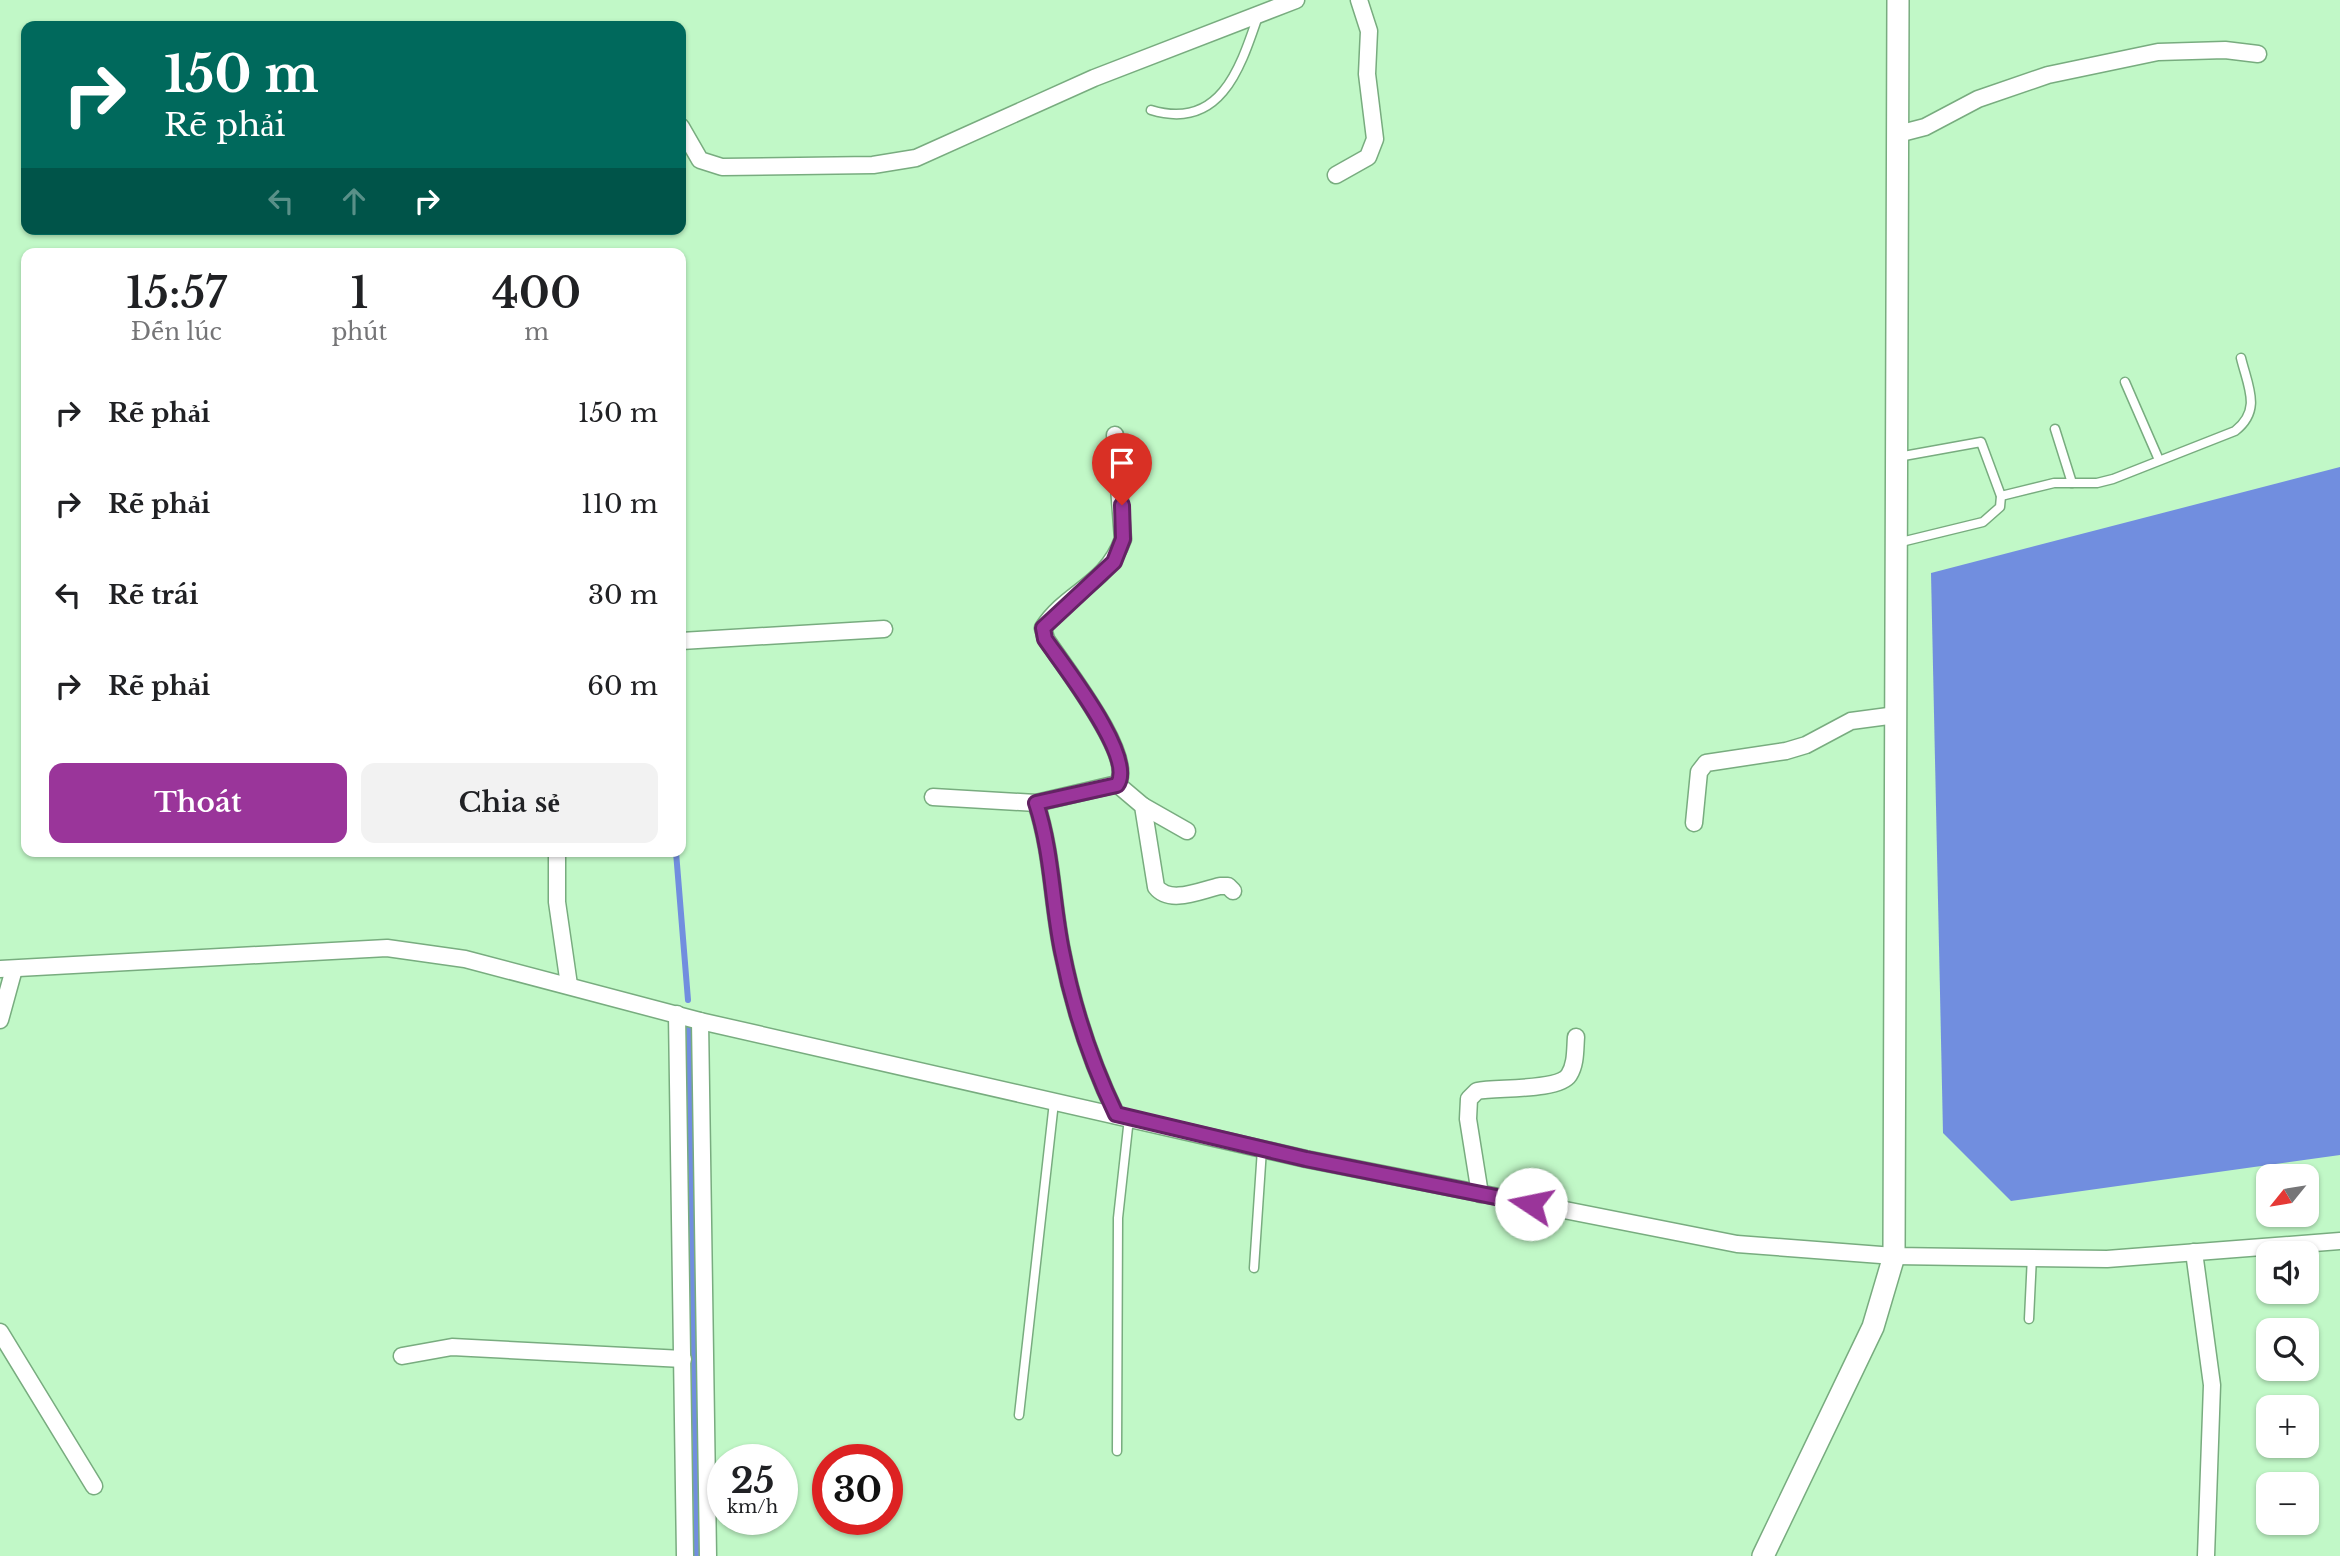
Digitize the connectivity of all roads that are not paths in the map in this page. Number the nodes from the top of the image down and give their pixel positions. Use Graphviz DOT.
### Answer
graph roads {
  1 [pos="1296,0"];
  2 [pos="1359,0"];
  3 [pos="1898,0"];
  4 [pos="1259,13"];
  5 [pos="2258,54"];
  6 [pos="1151,110"];
  7 [pos="1898,134"];
  8 [pos="686,135"];
  9 [pos="1336,175"];
  10 [pos="2241,358"];
  11 [pos="2125,382"];
  12 [pos="2055,429"];
  13 [pos="1115,435"];
  14 [pos="1897,457"];
  15 [pos="2159,460"];
  16 [pos="2072,483"];
  17 [pos="2001,496"];
  18 [pos="1897,543"];
  19 [pos="884,628"];
  20 [pos="686,641"];
  21 [pos="1896,715"];
  22 [pos="1117,785"];
  23 [pos="933,797"];
  24 [pos="1036,803"];
  25 [pos="1143,806"];
  26 [pos="1693,823"];
  27 [pos="1187,831"];
  28 [pos="557,857"];
  29 [pos="1233,891"];
  30 [pos="7,969"];
  31 [pos="569,985"];
  32 [pos="677,1014"];
  33 [pos="0,1020"];
  34 [pos="700,1021"];
  35 [pos="1576,1037"];
  36 [pos="1054,1100"];
  37 [pos="1122,1116"];
  38 [pos="1262,1149"];
  39 [pos="1480,1194"];
  40 [pos="2340,1241"];
  41 [pos="2194,1252"];
  42 [pos="1894,1256"];
  43 [pos="2032,1256"];
  44 [pos="1254,1268"];
  45 [pos="2029,1319"];
  46 [pos="0,1332"];
  47 [pos="402,1356"];
  48 [pos="683,1359"];
  49 [pos="1019,1415"];
  50 [pos="1117,1451"];
  51 [pos="94,1486"];
  52 [pos="685,1556"];
  53 [pos="708,1556"];
  54 [pos="1763,1556"];
  55 [pos="2206,1556"];
  1 -- 4 [label="street"];
  2 -- 9 [label="street"];
  3 -- 7 [label="street"];
  4 -- 6 [label="lane"];
  4 -- 8 [label="street"];
  5 -- 7 [label="street"];
  7 -- 14 [label="street"];
  10 -- 15 [label="lane"];
  11 -- 15 [label="lane"];
  12 -- 16 [label="lane"];
  13 -- 22 [label="street"];
  14 -- 17 [label="lane"];
  14 -- 18 [label="street"];
  15 -- 16 [label="lane"];
  16 -- 17 [label="lane"];
  17 -- 18 [label="lane"];
  18 -- 21 [label="street"];
  19 -- 20 [label="street"];
  21 -- 26 [label="street"];
  21 -- 42 [label="street"];
  22 -- 24 [label="street"];
  22 -- 25 [label="street"];
  23 -- 24 [label="street"];
  24 -- 37 [label="street"];
  25 -- 27 [label="street"];
  25 -- 29 [label="street"];
  28 -- 31 [label="street"];
  30 -- 31 [label="street"];
  30 -- 33 [label="street"];
  31 -- 32 [label="street"];
  32 -- 34 [label="street"];
  32 -- 48 [label="street"];
  34 -- 36 [label="street"];
  34 -- 53 [label="street"];
  35 -- 39 [label="street"];
  36 -- 37 [label="street"];
  36 -- 49 [label="lane"];
  37 -- 38 [label="street"];
  37 -- 50 [label="lane"];
  38 -- 39 [label="street"];
  38 -- 44 [label="lane"];
  39 -- 42 [label="street"];
  40 -- 41 [label="street"];
  41 -- 43 [label="street"];
  41 -- 55 [label="street"];
  42 -- 43 [label="street"];
  42 -- 54 [label="street"];
  43 -- 45 [label="lane"];
  46 -- 51 [label="street"];
  47 -- 48 [label="street"];
  48 -- 52 [label="street"];
}
